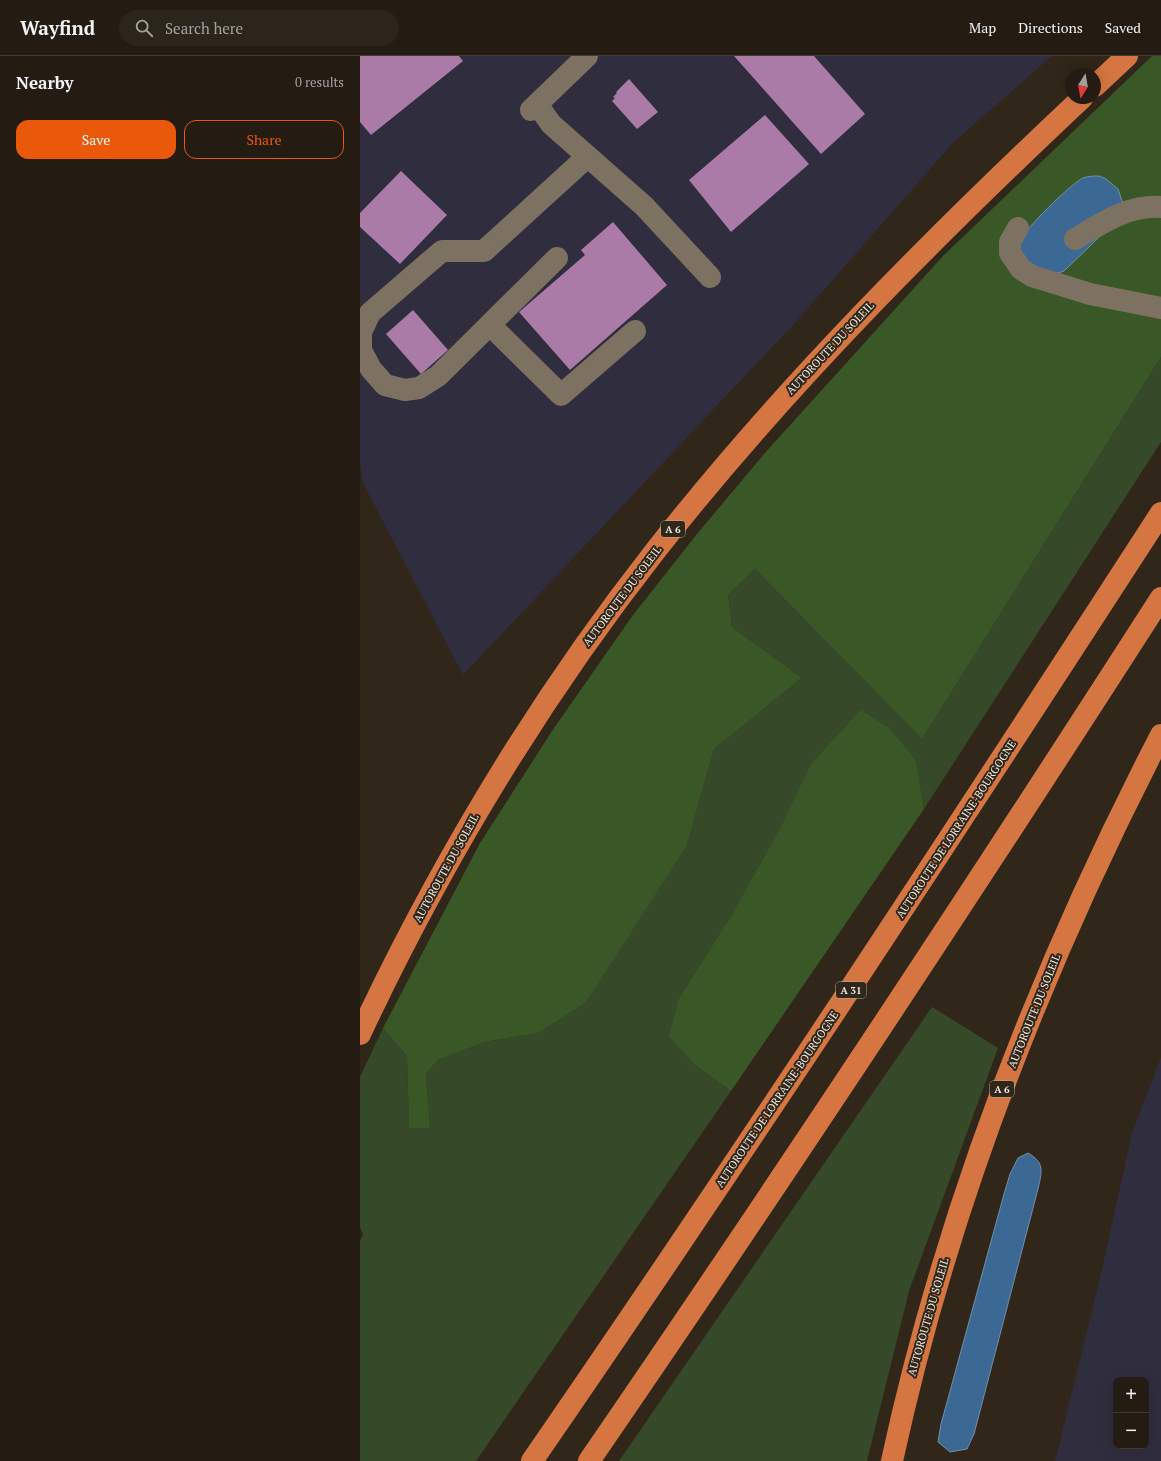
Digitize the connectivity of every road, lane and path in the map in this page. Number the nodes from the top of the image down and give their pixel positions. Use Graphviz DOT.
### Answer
graph roads {
  1 [pos="587,56"];
  2 [pos="1127,56"];
  3 [pos="1101,80"];
  4 [pos="1076,104"];
  5 [pos="587,157"];
  6 [pos="1161,207"];
  7 [pos="1018,228"];
  8 [pos="1076,239"];
  9 [pos="556,258"];
  10 [pos="710,277"];
  11 [pos="1161,308"];
  12 [pos="490,325"];
  13 [pos="635,331"];
  14 [pos="1161,512"];
  15 [pos="1161,598"];
  16 [pos="1161,735"];
  17 [pos="360,1034"];
  18 [pos="532,1461"];
  19 [pos="589,1461"];
  20 [pos="892,1461"];
  1 -- 5 [label="street"];
  2 -- 3 [label="highway"];
  4 -- 17 [label="highway, AUTOROUTE DU SOLEIL / A 6"];
  5 -- 10 [label="street"];
  5 -- 12 [label="street"];
  6 -- 8 [label="street"];
  7 -- 11 [label="street"];
  9 -- 12 [label="street"];
  12 -- 13 [label="street"];
  14 -- 18 [label="highway, AUTOROUTE DE LORRAINE-BOURGOGNE / A 31"];
  15 -- 19 [label="highway"];
  16 -- 20 [label="highway, AUTOROUTE DU SOLEIL / A 6"];
}
